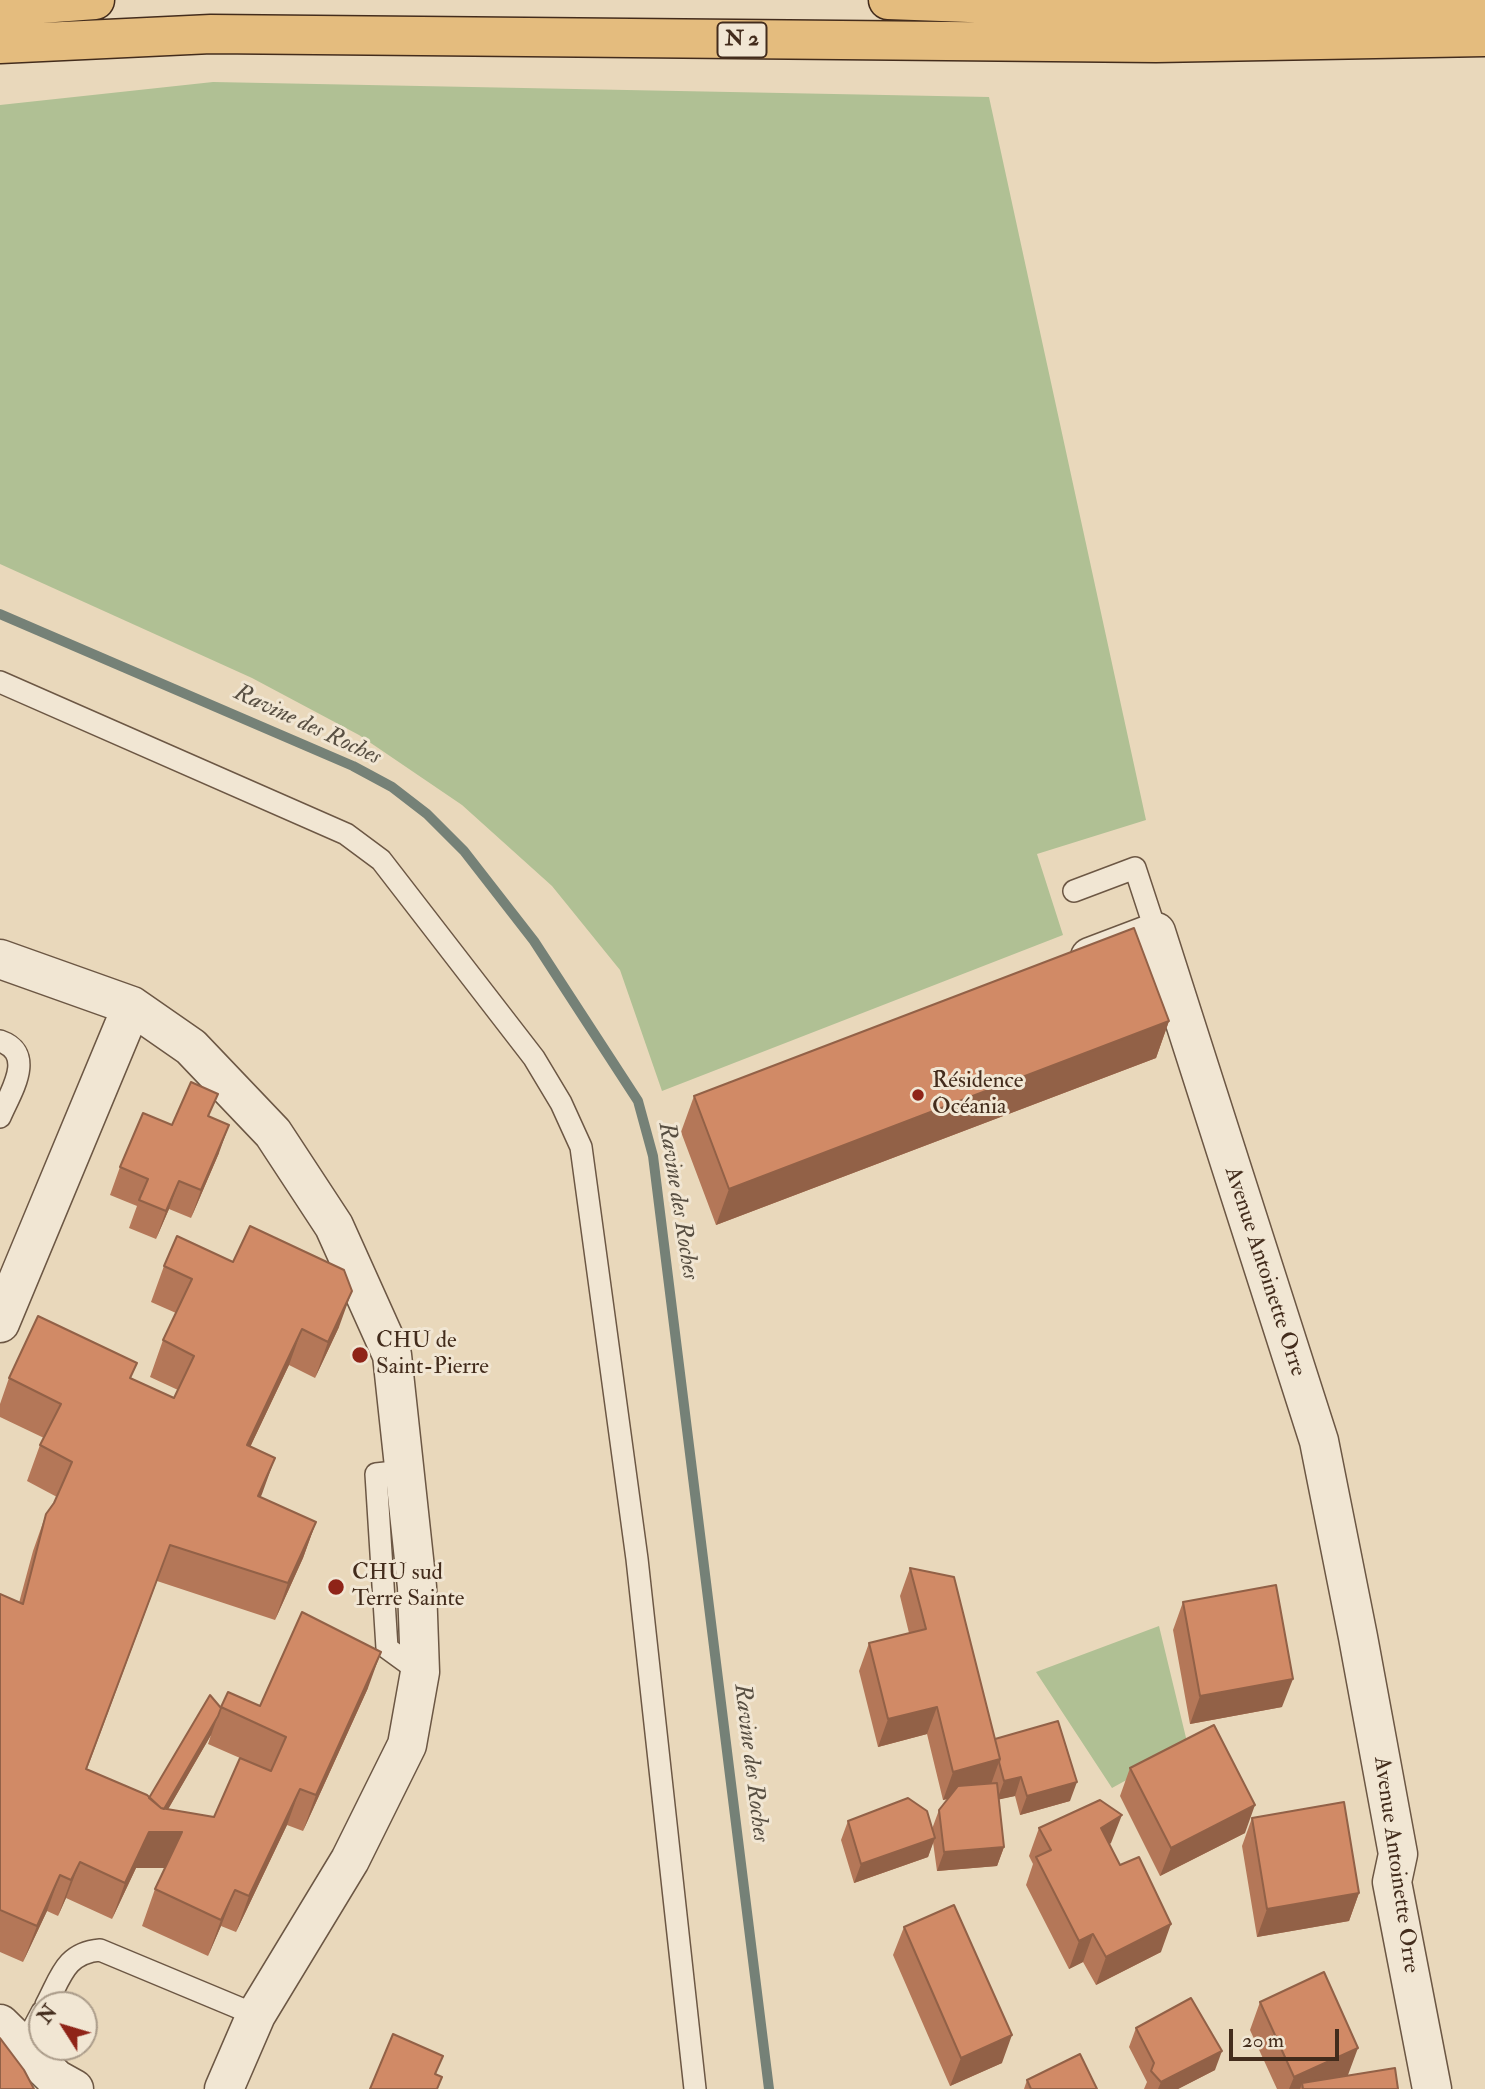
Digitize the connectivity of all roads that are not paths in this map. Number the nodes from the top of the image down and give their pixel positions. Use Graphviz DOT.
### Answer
graph roads {
  1 [pos="95,0"];
  2 [pos="888,0"];
  3 [pos="1485,3"];
  4 [pos="0,7"];
  5 [pos="1485,37"];
  6 [pos="0,44"];
  7 [pos="0,681"];
  8 [pos="1074,891"];
  9 [pos="1156,932"];
  10 [pos="0,959"];
  11 [pos="1053,971"];
  12 [pos="132,1006"];
  13 [pos="0,1041"];
  14 [pos="0,1118"];
  15 [pos="0,1323"];
  16 [pos="53,1991"];
  17 [pos="256,2015"];
  18 [pos="28,2023"];
  19 [pos="12,2036"];
  20 [pos="63,2086"];
  21 [pos="224,2089"];
  22 [pos="695,2089"];
  23 [pos="1432,2089"];
  1 -- 4 [label="main road"];
  2 -- 3 [label="main road"];
  5 -- 6 [label="main road, N 2"];
  7 -- 22 [label="lane"];
  8 -- 9 [label="lane"];
  9 -- 11 [label="street"];
  9 -- 23 [label="street, Avenue Antoinette Orre"];
  10 -- 12 [label="street"];
  12 -- 15 [label="street"];
  12 -- 17 [label="street"];
  13 -- 14 [label="lane"];
  16 -- 17 [label="lane"];
  17 -- 21 [label="street"];
  18 -- 19 [label="lane"];
  19 -- 20 [label="street"];
}
